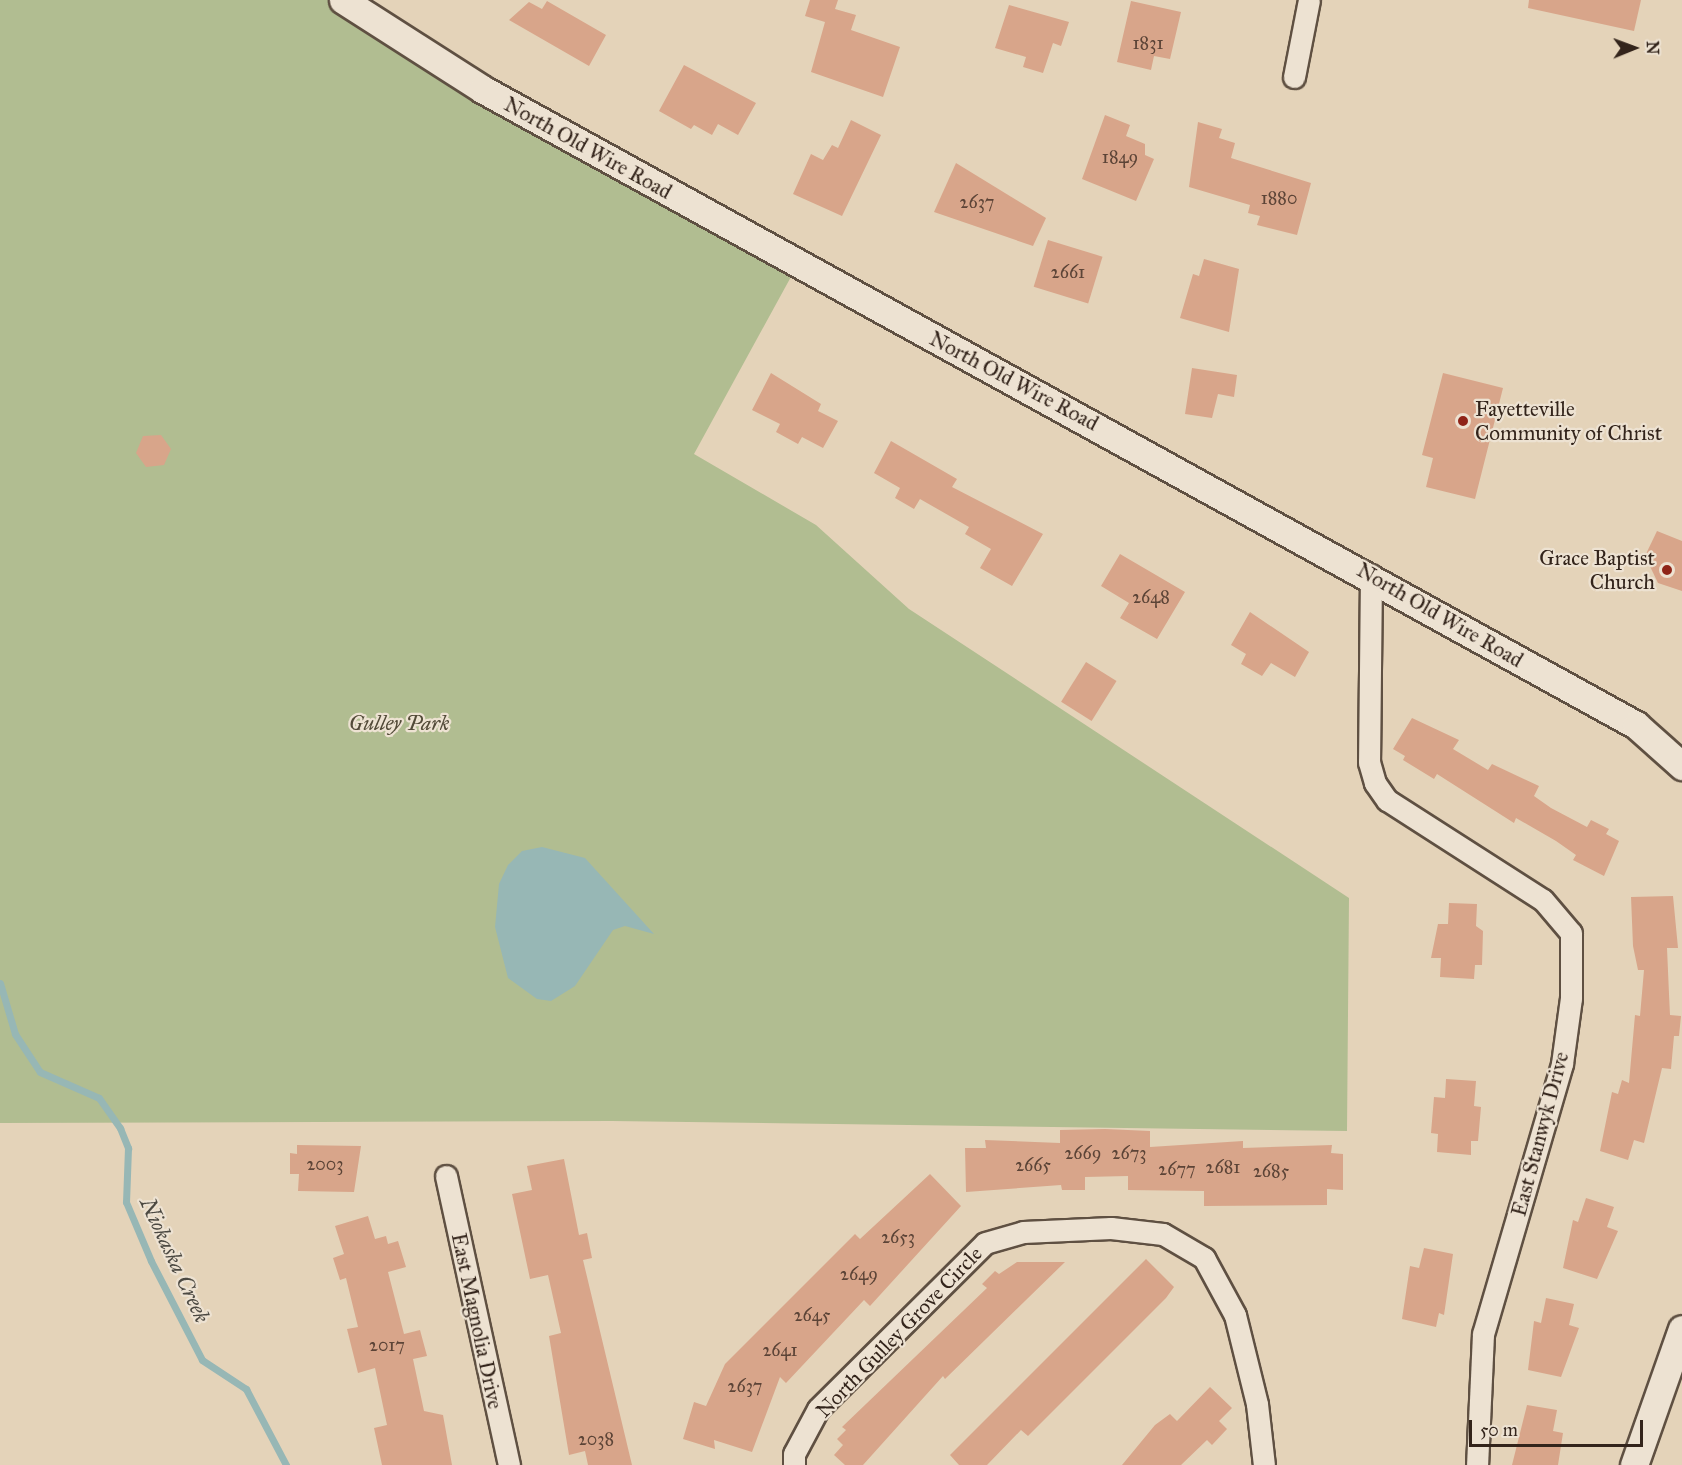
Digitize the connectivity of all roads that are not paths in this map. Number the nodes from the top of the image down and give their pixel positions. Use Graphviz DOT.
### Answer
graph roads {
  1 [pos="343,0"];
  2 [pos="1309,0"];
  3 [pos="1294,77"];
  4 [pos="1371,575"];
  5 [pos="1682,766"];
  6 [pos="446,1176"];
  7 [pos="1682,1329"];
  8 [pos="509,1465"];
  9 [pos="794,1465"];
  10 [pos="1264,1465"];
  11 [pos="1477,1465"];
  12 [pos="1634,1465"];
  1 -- 4 [label="street, North Old Wire Road"];
  2 -- 3 [label="street"];
  4 -- 5 [label="street, North Old Wire Road"];
  4 -- 11 [label="street, East Stanwyk Drive"];
  6 -- 8 [label="street, East Magnolia Drive"];
  7 -- 12 [label="street"];
  9 -- 10 [label="street, North Gulley Grove Circle"];
}
